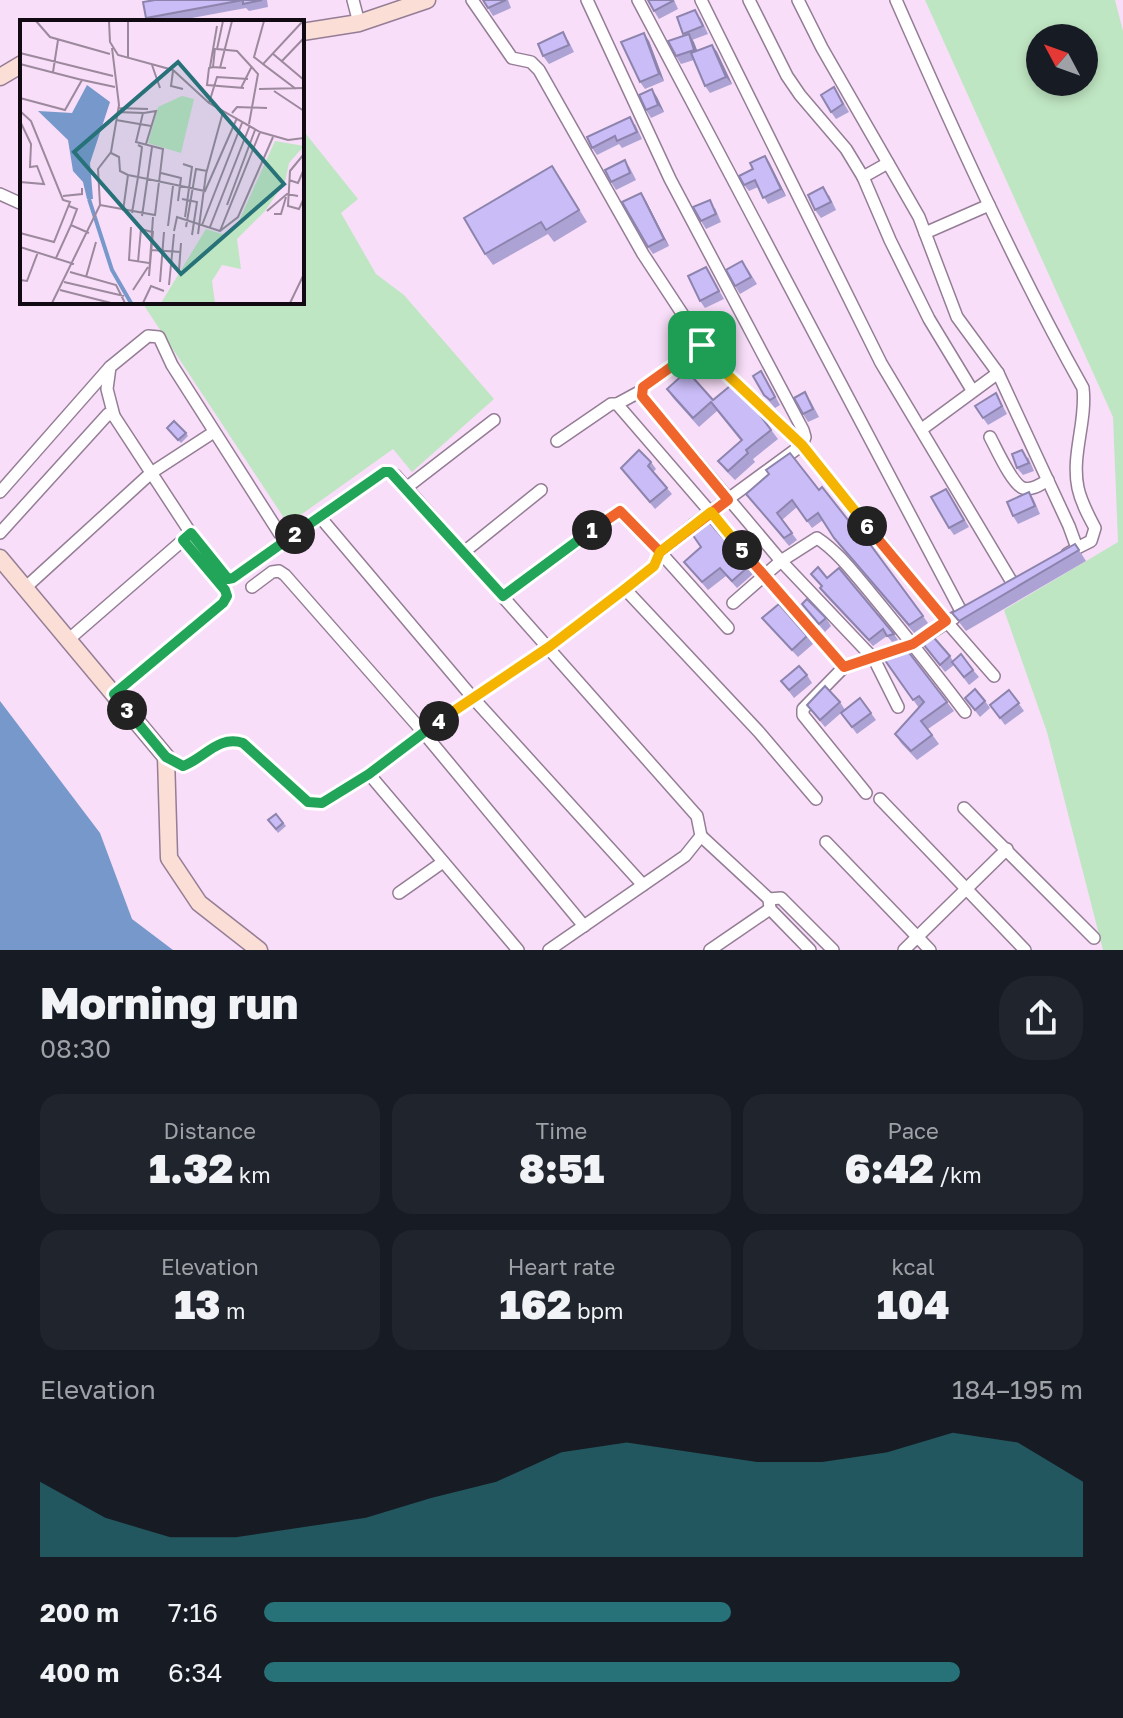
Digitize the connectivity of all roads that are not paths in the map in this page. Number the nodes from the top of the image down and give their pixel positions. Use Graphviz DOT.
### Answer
graph roads {
  1 [pos="353,0"];
  2 [pos="427,0"];
  3 [pos="472,0"];
  4 [pos="587,0"];
  5 [pos="638,0"];
  6 [pos="701,0"];
  7 [pos="749,0"];
  8 [pos="798,0"];
  9 [pos="896,0"];
  10 [pos="359,23"];
  11 [pos="304,32"];
  12 [pos="20,65"];
  13 [pos="0,77"];
  14 [pos="888,163"];
  15 [pos="863,177"];
  16 [pos="0,194"];
  17 [pos="20,203"];
  18 [pos="989,205"];
  19 [pos="925,233"];
  20 [pos="702,345"];
  21 [pos="110,367"];
  22 [pos="998,373"];
  23 [pos="972,390"];
  24 [pos="641,391"];
  25 [pos="617,404"];
  26 [pos="114,416"];
  27 [pos="494,420"];
  28 [pos="922,429"];
  29 [pos="214,432"];
  30 [pos="990,437"];
  31 [pos="557,441"];
  32 [pos="802,445"];
  33 [pos="151,473"];
  34 [pos="1048,480"];
  35 [pos="406,488"];
  36 [pos="541,490"];
  37 [pos="0,492"];
  38 [pos="728,500"];
  39 [pos="711,512"];
  40 [pos="320,517"];
  41 [pos="0,533"];
  42 [pos="187,537"];
  43 [pos="285,542"];
  44 [pos="1077,548"];
  45 [pos="464,552"];
  46 [pos="660,552"];
  47 [pos="0,558"];
  48 [pos="781,561"];
  49 [pos="1052,563"];
  50 [pos="764,577"];
  51 [pos="1026,577"];
  52 [pos="1013,584"];
  53 [pos="252,587"];
  54 [pos="25,588"];
  55 [pos="625,589"];
  56 [pos="1001,592"];
  57 [pos="503,596"];
  58 [pos="733,603"];
  59 [pos="975,606"];
  60 [pos="962,613"];
  61 [pos="946,621"];
  62 [pos="728,628"];
  63 [pos="68,640"];
  64 [pos="913,644"];
  65 [pos="549,647"];
  66 [pos="874,659"];
  67 [pos="844,667"];
  68 [pos="994,676"];
  69 [pos="114,694"];
  70 [pos="473,698"];
  71 [pos="898,707"];
  72 [pos="965,712"];
  73 [pos="423,732"];
  74 [pos="166,757"];
  75 [pos="369,774"];
  76 [pos="866,793"];
  77 [pos="816,799"];
  78 [pos="880,799"];
  79 [pos="964,808"];
  80 [pos="701,836"];
  81 [pos="826,842"];
  82 [pos="1007,849"];
  83 [pos="443,862"];
  84 [pos="643,885"];
  85 [pos="967,888"];
  86 [pos="399,893"];
  87 [pos="769,904"];
  88 [pos="584,926"];
  89 [pos="917,937"];
  90 [pos="1094,938"];
  91 [pos="259,950"];
  92 [pos="518,950"];
  93 [pos="549,950"];
  94 [pos="710,950"];
  95 [pos="810,950"];
  96 [pos="833,950"];
  97 [pos="904,950"];
  98 [pos="930,950"];
  99 [pos="1025,950"];
  1 -- 10 [label="street"];
  2 -- 10 [label="street"];
  3 -- 20 [label="street"];
  4 -- 32 [label="street"];
  5 -- 60 [label="street"];
  6 -- 28 [label="street"];
  7 -- 15 [label="street"];
  8 -- 14 [label="street"];
  9 -- 18 [label="street"];
  10 -- 11 [label="street"];
  12 -- 13 [label="street"];
  14 -- 15 [label="street"];
  14 -- 19 [label="street"];
  15 -- 23 [label="street"];
  16 -- 17 [label="street"];
  18 -- 19 [label="street"];
  18 -- 44 [label="street"];
  19 -- 22 [label="street"];
  20 -- 24 [label="street"];
  20 -- 32 [label="street"];
  21 -- 26 [label="street"];
  21 -- 29 [label="street"];
  21 -- 37 [label="street"];
  22 -- 23 [label="street"];
  22 -- 34 [label="street"];
  23 -- 28 [label="street"];
  24 -- 25 [label="street"];
  24 -- 38 [label="street"];
  25 -- 31 [label="street"];
  25 -- 39 [label="street"];
  26 -- 33 [label="street"];
  26 -- 41 [label="street"];
  27 -- 35 [label="street"];
  28 -- 52 [label="street"];
  29 -- 33 [label="street"];
  29 -- 43 [label="street"];
  30 -- 34 [label="street"];
  32 -- 38 [label="street"];
  32 -- 61 [label="street"];
  33 -- 42 [label="street"];
  33 -- 54 [label="street"];
  34 -- 44 [label="street"];
  35 -- 40 [label="street"];
  35 -- 45 [label="street"];
  36 -- 45 [label="street"];
  38 -- 39 [label="street"];
  38 -- 48 [label="street"];
  39 -- 46 [label="street"];
  39 -- 50 [label="street"];
  40 -- 43 [label="street"];
  40 -- 70 [label="street"];
  42 -- 43 [label="street"];
  42 -- 63 [label="street"];
  42 -- 69 [label="street"];
  44 -- 49 [label="street"];
  45 -- 57 [label="street"];
  46 -- 55 [label="street"];
  46 -- 57 [label="street"];
  46 -- 62 [label="street"];
  47 -- 54 [label="street"];
  48 -- 50 [label="street"];
  48 -- 64 [label="street"];
  48 -- 66 [label="street"];
  50 -- 58 [label="street"];
  50 -- 67 [label="street"];
  51 -- 52 [label="street"];
  52 -- 56 [label="street"];
  53 -- 73 [label="street"];
  54 -- 63 [label="street"];
  55 -- 65 [label="street"];
  55 -- 77 [label="street"];
  57 -- 65 [label="street"];
  59 -- 60 [label="street"];
  60 -- 61 [label="street"];
  61 -- 64 [label="street"];
  61 -- 68 [label="street"];
  63 -- 69 [label="street"];
  64 -- 66 [label="street"];
  64 -- 72 [label="street"];
  65 -- 70 [label="street"];
  65 -- 80 [label="street"];
  66 -- 67 [label="street"];
  66 -- 71 [label="street"];
  67 -- 76 [label="street"];
  69 -- 74 [label="street"];
  70 -- 73 [label="street"];
  70 -- 84 [label="street"];
  73 -- 75 [label="street"];
  73 -- 88 [label="street"];
  74 -- 75 [label="street"];
  74 -- 91 [label="street"];
  75 -- 83 [label="street"];
  78 -- 85 [label="street"];
  79 -- 82 [label="street"];
  80 -- 84 [label="street"];
  80 -- 87 [label="street"];
  81 -- 89 [label="street"];
  82 -- 85 [label="street"];
  82 -- 90 [label="street"];
  83 -- 86 [label="street"];
  83 -- 92 [label="street"];
  84 -- 88 [label="street"];
  85 -- 89 [label="street"];
  85 -- 99 [label="street"];
  87 -- 94 [label="street"];
  87 -- 95 [label="street"];
  87 -- 96 [label="street"];
  88 -- 93 [label="street"];
  89 -- 97 [label="street"];
  89 -- 98 [label="street"];
}
